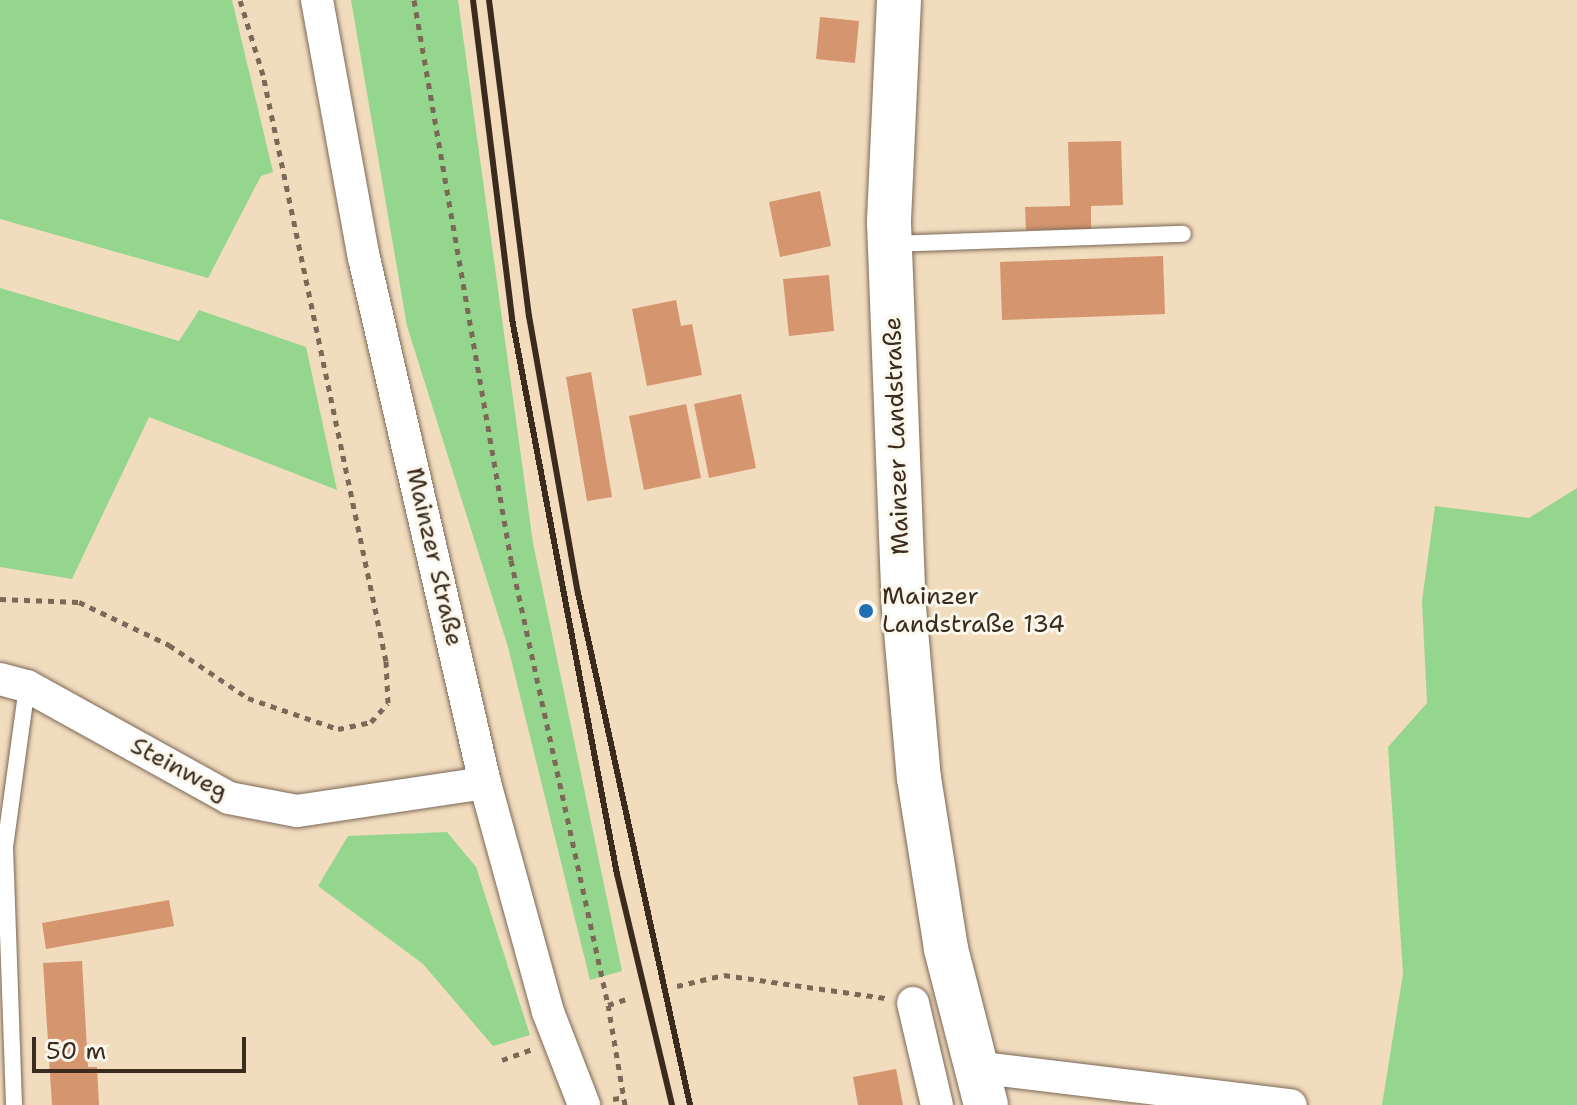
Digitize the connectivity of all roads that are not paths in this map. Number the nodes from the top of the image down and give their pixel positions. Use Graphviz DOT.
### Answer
graph roads {
  1 [pos="317,0"];
  2 [pos="899,0"];
  3 [pos="1183,234"];
  4 [pos="889,244"];
  5 [pos="14,682"];
  6 [pos="485,783"];
  7 [pos="913,1003"];
  8 [pos="980,1086"];
  9 [pos="1066,1092"];
  10 [pos="14,1105"];
  11 [pos="584,1105"];
  12 [pos="937,1105"];
  13 [pos="1291,1105"];
  1 -- 6 [label="street, Mainzer Straße"];
  2 -- 4 [label="main road, Mainzer Landstraße"];
  3 -- 4 [label="lane"];
  4 -- 8 [label="main road, Mainzer Landstraße"];
  5 -- 6 [label="street, Steinweg"];
  5 -- 10 [label="lane, Steinweg"];
  6 -- 11 [label="street, Mainzer Straße"];
  7 -- 12 [label="street"];
  8 -- 9 [label="street"];
  9 -- 13 [label="street"];
}
